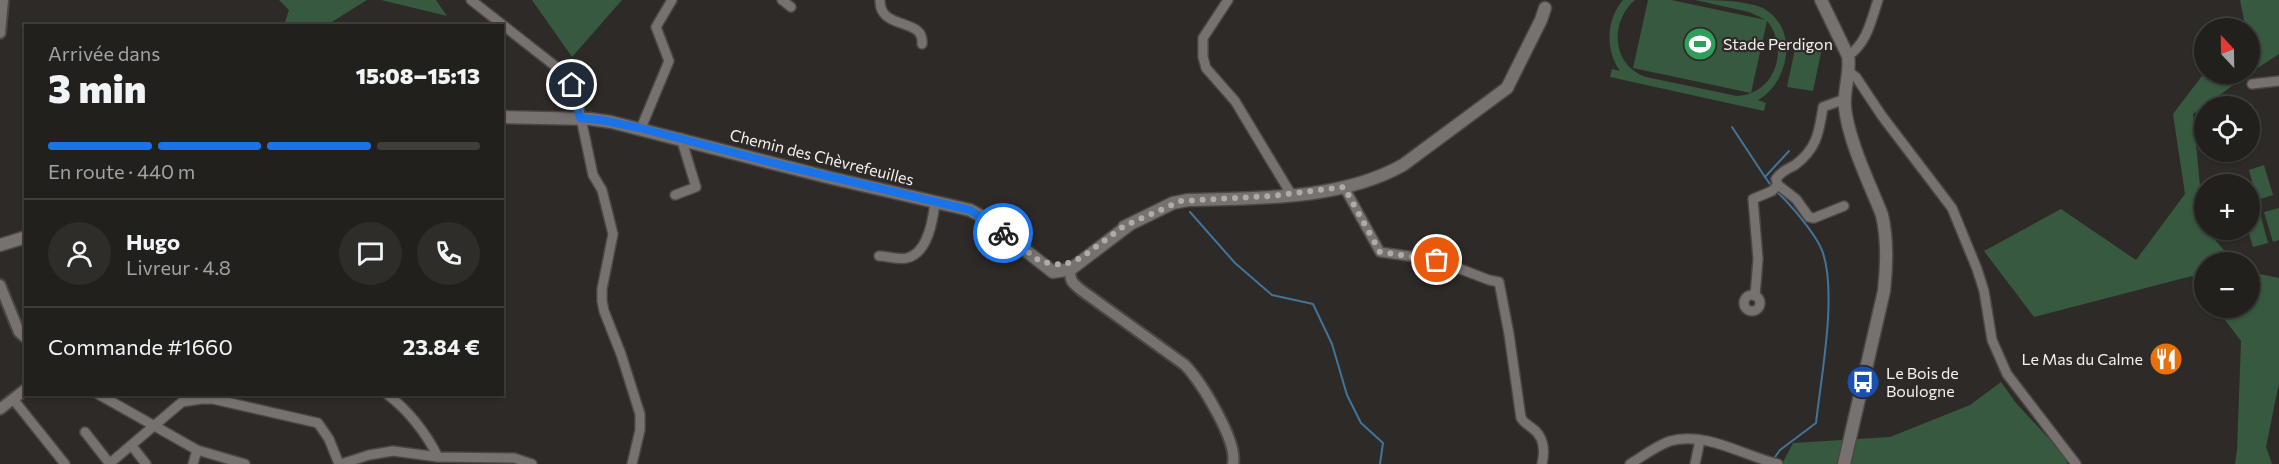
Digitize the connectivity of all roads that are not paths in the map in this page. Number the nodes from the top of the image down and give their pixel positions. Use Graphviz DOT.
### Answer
graph roads {
  1 [pos="3,0"];
  2 [pos="471,0"];
  3 [pos="672,0"];
  4 [pos="782,0"];
  5 [pos="880,0"];
  6 [pos="1228,0"];
  7 [pos="1821,0"];
  8 [pos="1878,0"];
  9 [pos="1549,4"];
  10 [pos="791,7"];
  11 [pos="502,24"];
  12 [pos="504,26"];
  13 [pos="0,33"];
  14 [pos="922,44"];
  15 [pos="1848,56"];
  16 [pos="1848,71"];
  17 [pos="2279,81"];
  18 [pos="2260,83"];
  19 [pos="1845,99"];
  20 [pos="504,117"];
  21 [pos="580,118"];
  22 [pos="640,128"];
  23 [pos="681,138"];
  24 [pos="1344,187"];
  25 [pos="1775,188"];
  26 [pos="1291,194"];
  27 [pos="675,195"];
  28 [pos="935,202"];
  29 [pos="1844,206"];
  30 [pos="24,238"];
  31 [pos="0,245"];
  32 [pos="879,256"];
  33 [pos="1062,272"];
  34 [pos="0,285"];
  35 [pos="1081,290"];
  36 [pos="1755,296"];
  37 [pos="24,336"];
  38 [pos="24,391"];
  39 [pos="101,396"];
  40 [pos="389,396"];
  41 [pos="13,399"];
  42 [pos="0,409"];
  43 [pos="155,428"];
  44 [pos="85,432"];
  45 [pos="1700,440"];
  46 [pos="132,446"];
  47 [pos="197,450"];
  48 [pos="438,457"];
  49 [pos="65,464"];
  50 [pos="110,464"];
  51 [pos="146,464"];
  52 [pos="193,464"];
  53 [pos="245,464"];
  54 [pos="340,464"];
  55 [pos="532,464"];
  56 [pos="632,464"];
  57 [pos="1233,464"];
  58 [pos="1542,464"];
  59 [pos="1630,464"];
  60 [pos="1695,464"];
  61 [pos="1778,464"];
  62 [pos="1844,464"];
  63 [pos="2076,464"];
  1 -- 13 [label="street"];
  2 -- 11 [label="street"];
  3 -- 22 [label="street"];
  4 -- 10 [label="street"];
  5 -- 14 [label="street"];
  6 -- 26 [label="street"];
  7 -- 15 [label="main road"];
  8 -- 15 [label="street"];
  9 -- 24 [label="main road"];
  12 -- 21 [label="street"];
  15 -- 16 [label="main road"];
  16 -- 19 [label="main road"];
  16 -- 63 [label="street"];
  17 -- 18 [label="street"];
  19 -- 25 [label="street"];
  19 -- 62 [label="main road"];
  20 -- 21 [label="main road, Chemin des Chèvrefeuilles"];
  21 -- 22 [label="main road, Chemin des Chèvrefeuilles"];
  21 -- 56 [label="street"];
  22 -- 23 [label="main road, Chemin des Chèvrefeuilles"];
  23 -- 27 [label="street"];
  23 -- 28 [label="main road, Chemin des Chèvrefeuilles"];
  24 -- 26 [label="main road"];
  24 -- 58 [label="street"];
  25 -- 29 [label="street"];
  25 -- 36 [label="street"];
  26 -- 33 [label="main road"];
  28 -- 32 [label="street"];
  28 -- 33 [label="main road, Chemin des Chèvrefeuilles"];
  30 -- 31 [label="main road"];
  33 -- 35 [label="street"];
  33 -- 35 [label="street"];
  34 -- 37 [label="street"];
  35 -- 57 [label="street"];
  38 -- 41 [label="street"];
  39 -- 43 [label="street"];
  40 -- 48 [label="street"];
  41 -- 42 [label="street"];
  41 -- 49 [label="street"];
  43 -- 46 [label="street"];
  43 -- 47 [label="street"];
  43 -- 54 [label="street"];
  44 -- 50 [label="street"];
  45 -- 59 [label="street"];
  45 -- 60 [label="street"];
  45 -- 61 [label="street"];
  46 -- 50 [label="street"];
  46 -- 51 [label="street"];
  47 -- 52 [label="street"];
  47 -- 53 [label="street"];
  48 -- 54 [label="street"];
  48 -- 55 [label="street"];
}
